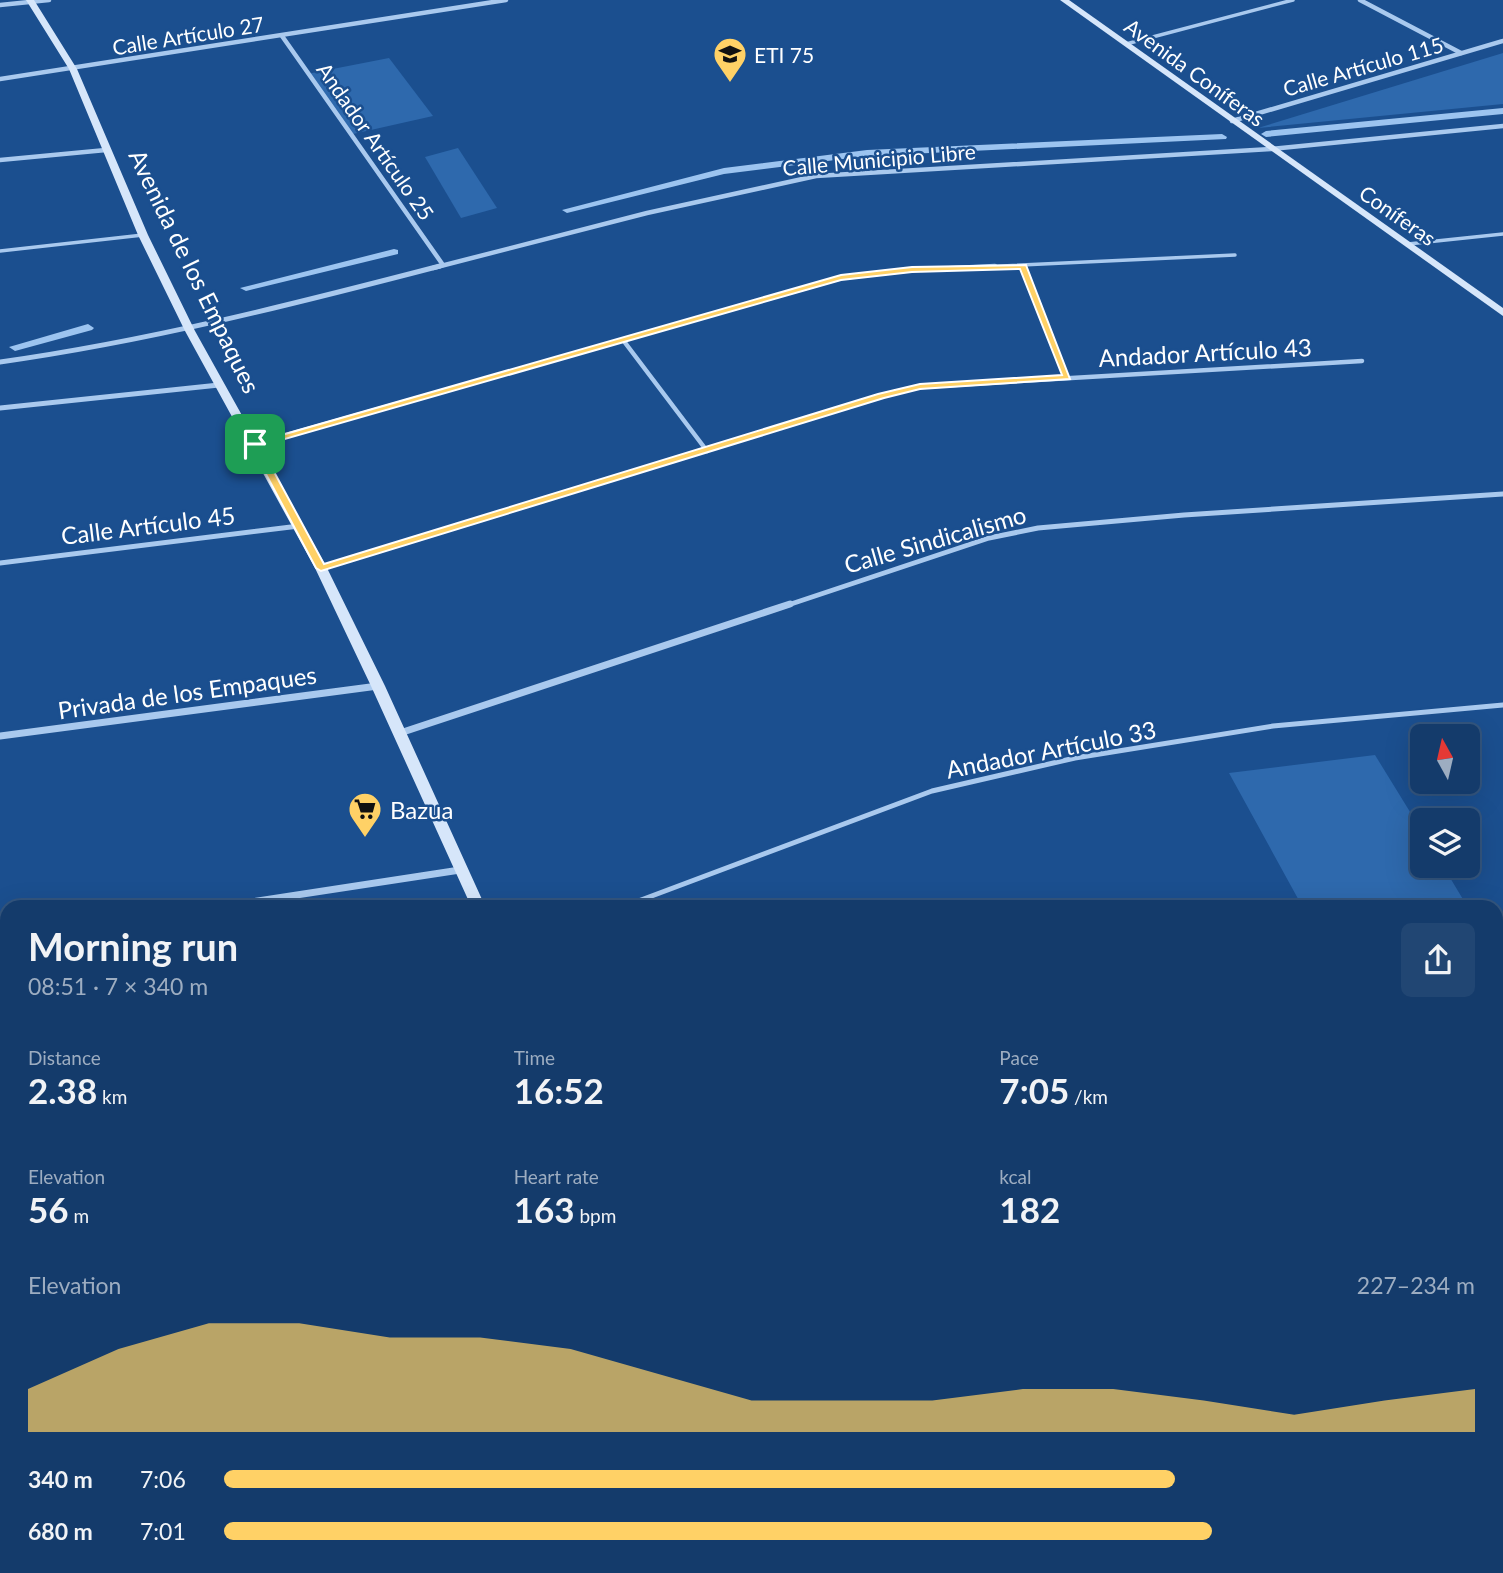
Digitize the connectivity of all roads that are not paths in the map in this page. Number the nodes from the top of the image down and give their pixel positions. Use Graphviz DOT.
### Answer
graph roads {
  1 [pos="49,0"];
  2 [pos="506,0"];
  3 [pos="1064,0"];
  4 [pos="1293,0"];
  5 [pos="1360,0"];
  6 [pos="31,1"];
  7 [pos="494,1"];
  8 [pos="0,5"];
  9 [pos="282,36"];
  10 [pos="1503,41"];
  11 [pos="1126,44"];
  12 [pos="1461,54"];
  13 [pos="73,69"];
  14 [pos="0,79"];
  15 [pos="1232,121"];
  16 [pos="1503,126"];
  17 [pos="1271,149"];
  18 [pos="106,150"];
  19 [pos="0,160"];
  20 [pos="143,234"];
  21 [pos="1503,234"];
  22 [pos="1405,244"];
  23 [pos="0,251"];
  24 [pos="1236,255"];
  25 [pos="443,265"];
  26 [pos="1023,266"];
  27 [pos="1503,313"];
  28 [pos="190,331"];
  29 [pos="623,340"];
  30 [pos="1362,361"];
  31 [pos="0,362"];
  32 [pos="1067,377"];
  33 [pos="219,386"];
  34 [pos="0,408"];
  35 [pos="255,444"];
  36 [pos="707,451"];
  37 [pos="1503,494"];
  38 [pos="300,526"];
  39 [pos="0,563"];
  40 [pos="321,568"];
  41 [pos="378,686"];
  42 [pos="1503,705"];
  43 [pos="400,733"];
  44 [pos="0,736"];
  45 [pos="460,870"];
  46 [pos="264,900"];
  47 [pos="475,900"];
  48 [pos="641,900"];
  1 -- 6 [label="street"];
  2 -- 7 [label="street, Calle Artículo 27"];
  3 -- 11 [label="main road, Avenida Coníferas"];
  4 -- 11 [label="lane"];
  5 -- 12 [label="street"];
  6 -- 8 [label="street"];
  6 -- 13 [label="main road, Avenida de los Empaques"];
  7 -- 9 [label="street, Calle Artículo 27"];
  9 -- 13 [label="street, Calle Artículo 27"];
  9 -- 25 [label="street, Andador Artículo 25"];
  10 -- 12 [label="street, Calle Artículo 115"];
  11 -- 15 [label="main road, Avenida Coníferas"];
  12 -- 15 [label="street, Calle Artículo 115"];
  13 -- 14 [label="street, Calle Artículo 27"];
  13 -- 18 [label="main road, Avenida de los Empaques"];
  15 -- 17 [label="main road, Avenida Coníferas"];
  16 -- 17 [label="street, Calle Municipio Libre"];
  17 -- 22 [label="main road, Coníferas"];
  17 -- 25 [label="street, Calle Municipio Libre"];
  18 -- 19 [label="street"];
  18 -- 20 [label="main road, Avenida de los Empaques"];
  20 -- 23 [label="lane"];
  20 -- 28 [label="main road, Avenida de los Empaques"];
  21 -- 22 [label="lane"];
  22 -- 27 [label="main road, Coníferas"];
  24 -- 26 [label="lane"];
  25 -- 28 [label="street, Calle Municipio Libre"];
  26 -- 29 [label="lane"];
  26 -- 32 [label="lane"];
  28 -- 31 [label="street, Calle Municipio Libre"];
  28 -- 33 [label="main road, Avenida de los Empaques"];
  29 -- 35 [label="lane"];
  29 -- 36 [label="lane"];
  30 -- 32 [label="lane, Andador Artículo 43"];
  32 -- 36 [label="lane, Andador Artículo 43"];
  33 -- 34 [label="street"];
  33 -- 35 [label="main road, Avenida de los Empaques"];
  35 -- 38 [label="main road, Avenida de los Empaques"];
  36 -- 40 [label="lane, Andador Artículo 43"];
  37 -- 43 [label="street, Calle Sindicalismo"];
  38 -- 39 [label="street, Calle Artículo 45"];
  38 -- 40 [label="main road, Avenida de los Empaques"];
  40 -- 41 [label="main road, Avenida de los Empaques"];
  41 -- 43 [label="main road, Avenida de los Empaques"];
  41 -- 44 [label="street, Privada de los Empaques"];
  42 -- 48 [label="lane, Andador Artículo 33"];
  43 -- 45 [label="main road, Avenida de los Empaques"];
  45 -- 46 [label="street"];
  45 -- 47 [label="main road, Avenida de los Empaques"];
}
